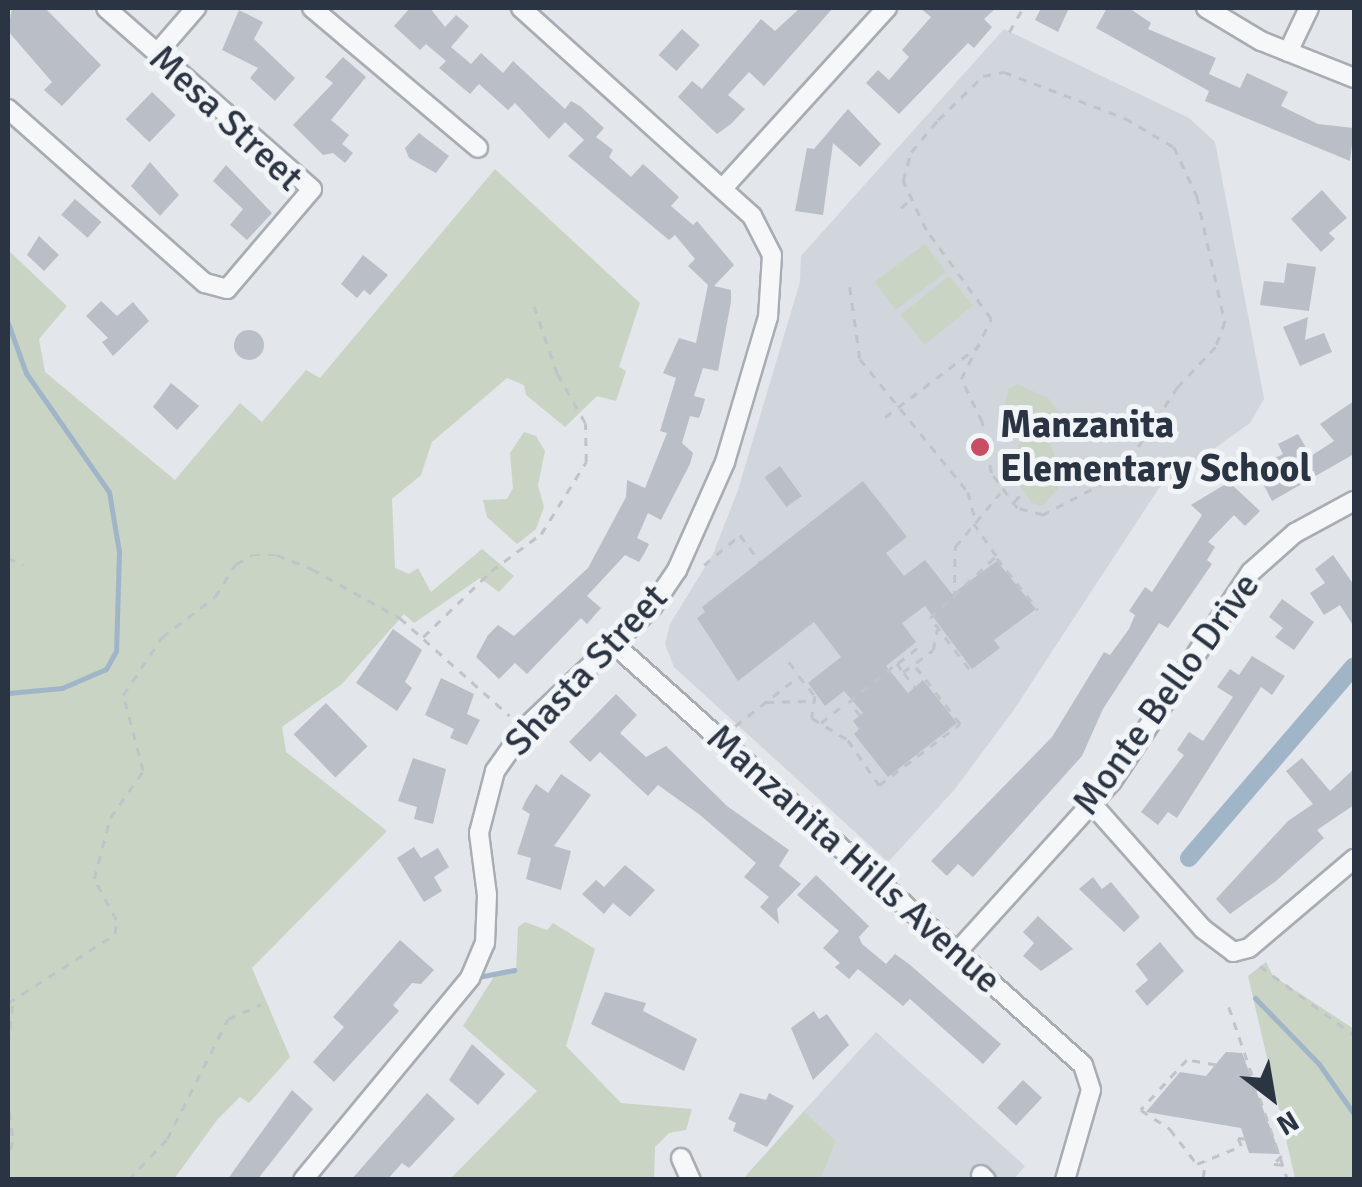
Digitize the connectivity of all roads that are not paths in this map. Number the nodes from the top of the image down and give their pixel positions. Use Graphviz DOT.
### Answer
graph roads {
  1 [pos="106,8"];
  2 [pos="196,8"];
  3 [pos="312,8"];
  4 [pos="521,8"];
  5 [pos="886,8"];
  6 [pos="1206,8"];
  7 [pos="1309,8"];
  8 [pos="1288,52"];
  9 [pos="157,53"];
  10 [pos="1354,78"];
  11 [pos="8,109"];
  12 [pos="478,148"];
  13 [pos="723,188"];
  14 [pos="1354,501"];
  15 [pos="616,646"];
  16 [pos="1092,804"];
  17 [pos="1354,859"];
  18 [pos="956,953"];
  19 [pos="680,1158"];
  20 [pos="304,1180"];
  21 [pos="690,1180"];
  22 [pos="1065,1180"];
  1 -- 9 [label="street, Mesa Street"];
  2 -- 9 [label="street"];
  3 -- 12 [label="street"];
  4 -- 13 [label="street, Shasta Street"];
  5 -- 13 [label="street"];
  6 -- 8 [label="street"];
  7 -- 8 [label="street"];
  8 -- 10 [label="street"];
  9 -- 11 [label="street, Mesa Street"];
  13 -- 15 [label="street, Shasta Street"];
  14 -- 16 [label="street, Monte Bello Drive"];
  15 -- 18 [label="street, Manzanita Hills Avenue"];
  15 -- 20 [label="street, Shasta Street"];
  16 -- 17 [label="street"];
  16 -- 18 [label="street, Monte Bello Drive"];
  18 -- 22 [label="street, Manzanita Hills Avenue"];
  19 -- 21 [label="street"];
}
